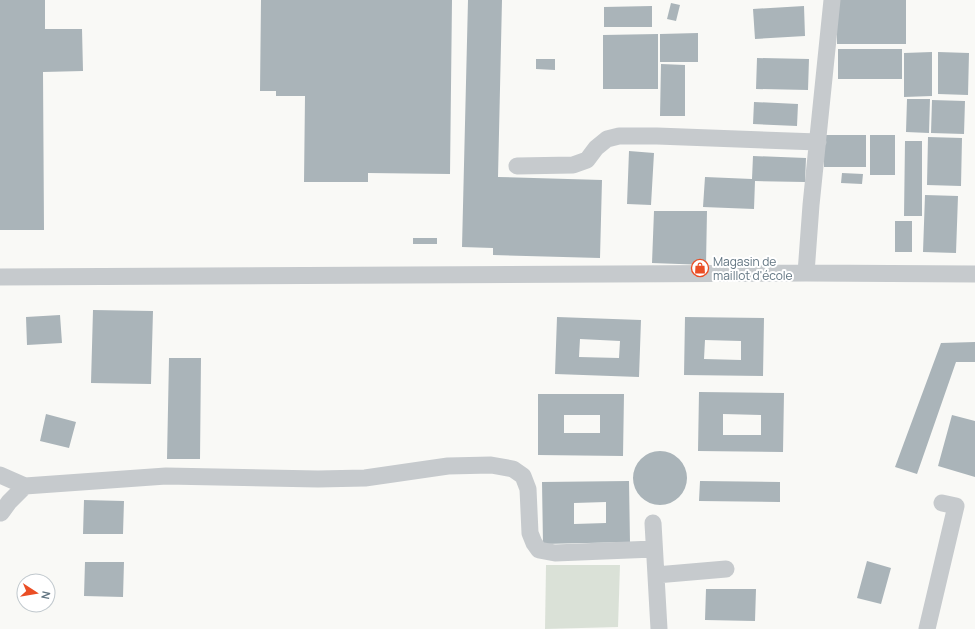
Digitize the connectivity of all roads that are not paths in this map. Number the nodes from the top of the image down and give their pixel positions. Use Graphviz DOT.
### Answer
graph roads {
  1 [pos="832,0"];
  2 [pos="818,142"];
  3 [pos="517,166"];
  4 [pos="806,273"];
  5 [pos="975,274"];
  6 [pos="0,277"];
  7 [pos="0,475"];
  8 [pos="24,486"];
  9 [pos="942,503"];
  10 [pos="0,511"];
  11 [pos="653,523"];
  12 [pos="654,549"];
  13 [pos="726,569"];
  14 [pos="656,575"];
  15 [pos="659,629"];
  16 [pos="927,629"];
  1 -- 2 [label="street"];
  2 -- 3 [label="street"];
  2 -- 4 [label="street"];
  4 -- 5 [label="street"];
  4 -- 6 [label="street"];
  7 -- 8 [label="street"];
  8 -- 10 [label="street"];
  8 -- 12 [label="street"];
  9 -- 16 [label="street"];
  11 -- 12 [label="street"];
  12 -- 14 [label="street"];
  13 -- 14 [label="street"];
  14 -- 15 [label="street"];
}
